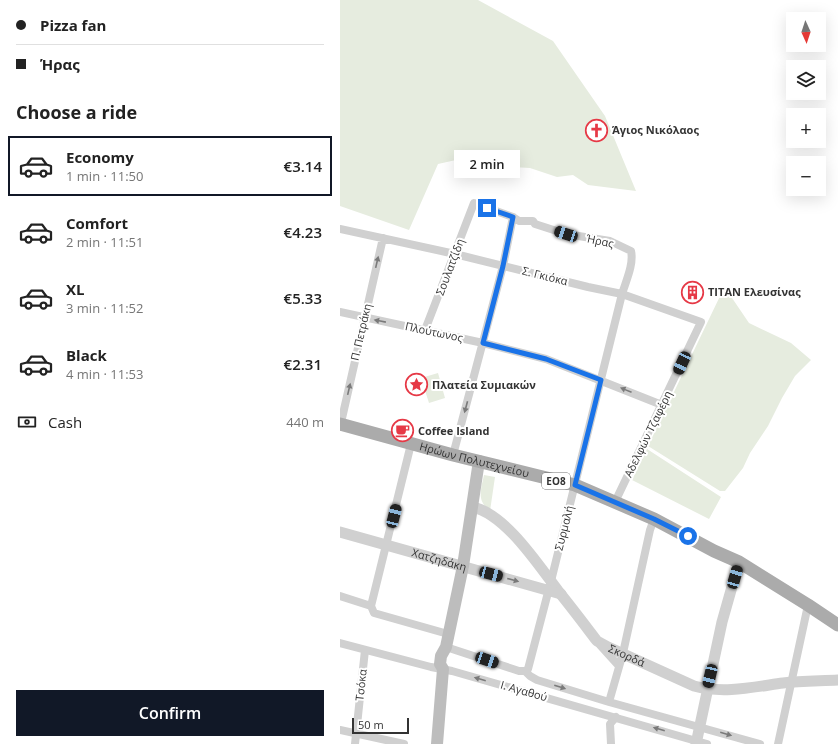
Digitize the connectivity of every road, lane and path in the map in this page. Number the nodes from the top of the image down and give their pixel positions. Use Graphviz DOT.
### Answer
graph roads {
  1 [pos="474,203"];
  2 [pos="513,217"];
  3 [pos="340,229"];
  4 [pos="383,238"];
  5 [pos="455,254"];
  6 [pos="632,256"];
  7 [pos="503,266"];
  8 [pos="622,294"];
  9 [pos="340,312"];
  10 [pos="364,318"];
  11 [pos="701,322"];
  12 [pos="425,330"];
  13 [pos="483,343"];
  14 [pos="601,380"];
  15 [pos="662,405"];
  16 [pos="340,425"];
  17 [pos="411,444"];
  18 [pos="453,455"];
  19 [pos="479,461"];
  20 [pos="575,485"];
  21 [pos="615,502"];
  22 [pos="472,507"];
  23 [pos="654,519"];
  24 [pos="340,532"];
  25 [pos="386,546"];
  26 [pos="739,562"];
  27 [pos="463,566"];
  28 [pos="550,586"];
  29 [pos="340,596"];
  30 [pos="808,605"];
  31 [pos="371,606"];
  32 [pos="838,626"];
  33 [pos="448,634"];
  34 [pos="597,641"];
  35 [pos="340,643"];
  36 [pos="446,647"];
  37 [pos="365,650"];
  38 [pos="623,653"];
  39 [pos="619,666"];
  40 [pos="442,669"];
  41 [pos="525,671"];
  42 [pos="838,680"];
  43 [pos="792,682"];
  44 [pos="707,690"];
  45 [pos="609,702"];
  46 [pos="616,717"];
  47 [pos="700,727"];
  48 [pos="340,730"];
  49 [pos="356,734"];
  50 [pos="700,743"];
  51 [pos="355,744"];
  52 [pos="404,744"];
  53 [pos="437,744"];
  54 [pos="611,744"];
  55 [pos="760,744"];
  56 [pos="778,744"];
  1 -- 2 [label="street, Ήρας"];
  1 -- 5 [label="street, Σουλατζίδη"];
  2 -- 6 [label="street, Ήρας"];
  2 -- 7 [label="street"];
  3 -- 4 [label="street, Σ. Γκιόκα"];
  4 -- 5 [label="street, Σ. Γκιόκα"];
  10 -- 4 [label="street, Π. Πετράκη, one-way"];
  5 -- 7 [label="street, Σ. Γκιόκα"];
  5 -- 12 [label="street, Σουλατζίδη"];
  6 -- 8 [label="street, Συρμαλή"];
  7 -- 8 [label="street, Σ. Γκιόκα"];
  7 -- 13 [label="street"];
  8 -- 11 [label="street, Σ. Γκιόκα"];
  8 -- 14 [label="street, Συρμαλή"];
  9 -- 10 [label="street, Πλούτωνος"];
  12 -- 10 [label="street, Πλούτωνος, one-way"];
  16 -- 10 [label="street, Π. Πετράκη, one-way"];
  11 -- 15 [label="street, Αδελφών Τζαφέρη"];
  12 -- 13 [label="street, Πλούτωνος"];
  13 -- 14 [label="street, Πλούτωνος"];
  13 -- 18 [label="street, one-way"];
  15 -- 14 [label="street, Πλούτωνος, one-way"];
  14 -- 20 [label="street, Συρμαλή"];
  15 -- 21 [label="street, Αδελφών Τζαφέρη"];
  16 -- 17 [label="main road, Ηρώων Πολυτεχνείου / ΕΟ8"];
  17 -- 18 [label="main road, Ηρώων Πολυτεχνείου / ΕΟ8"];
  17 -- 25 [label="street"];
  18 -- 19 [label="main road, Ηρώων Πολυτεχνείου / ΕΟ8"];
  19 -- 20 [label="main road, Ηρώων Πολυτεχνείου / ΕΟ8"];
  19 -- 22 [label="main road"];
  20 -- 21 [label="main road, Ηρώων Πολυτεχνείου / ΕΟ8"];
  20 -- 28 [label="street, Συρμαλή"];
  21 -- 23 [label="main road, Ηρώων Πολυτεχνείου / ΕΟ8"];
  22 -- 27 [label="main road"];
  22 -- 28 [label="street, Σκορδά"];
  23 -- 26 [label="main road, Ηρώων Πολυτεχνείου / ΕΟ8"];
  23 -- 38 [label="street"];
  24 -- 25 [label="street, Χατζηδάκη"];
  25 -- 27 [label="street, Χατζηδάκη"];
  25 -- 31 [label="street"];
  26 -- 30 [label="main road, Ηρώων Πολυτεχνείου / ΕΟ8"];
  26 -- 44 [label="street"];
  27 -- 28 [label="street, Χατζηδάκη, one-way"];
  27 -- 33 [label="main road"];
  28 -- 34 [label="street, Σκορδά"];
  28 -- 41 [label="street, Συρμαλή"];
  29 -- 31 [label="street"];
  30 -- 32 [label="main road, Ηρώων Πολυτεχνείου / ΕΟ8"];
  30 -- 43 [label="street"];
  31 -- 33 [label="street"];
  33 -- 36 [label="main road"];
  34 -- 38 [label="street, Σκορδά"];
  34 -- 39 [label="street"];
  35 -- 37 [label="street, Ι. Αγαθού"];
  36 -- 40 [label="main road"];
  36 -- 41 [label="street"];
  37 -- 40 [label="street, Ι. Αγαθού"];
  37 -- 49 [label="street, Τσόκα"];
  38 -- 39 [label="street"];
  38 -- 44 [label="street, Σκορδά"];
  39 -- 45 [label="street"];
  46 -- 40 [label="street, Ι. Αγαθού, one-way"];
  40 -- 53 [label="main road"];
  41 -- 45 [label="street, one-way"];
  42 -- 43 [label="street, Σκορδά"];
  43 -- 44 [label="street, Σκορδά"];
  43 -- 56 [label="street"];
  44 -- 47 [label="street"];
  45 -- 47 [label="street"];
  50 -- 46 [label="street, Ι. Αγαθού, one-way"];
  46 -- 54 [label="street"];
  47 -- 50 [label="street"];
  47 -- 55 [label="street, one-way"];
  48 -- 49 [label="street"];
  49 -- 51 [label="street, Τσόκα"];
  49 -- 52 [label="street"];
}
